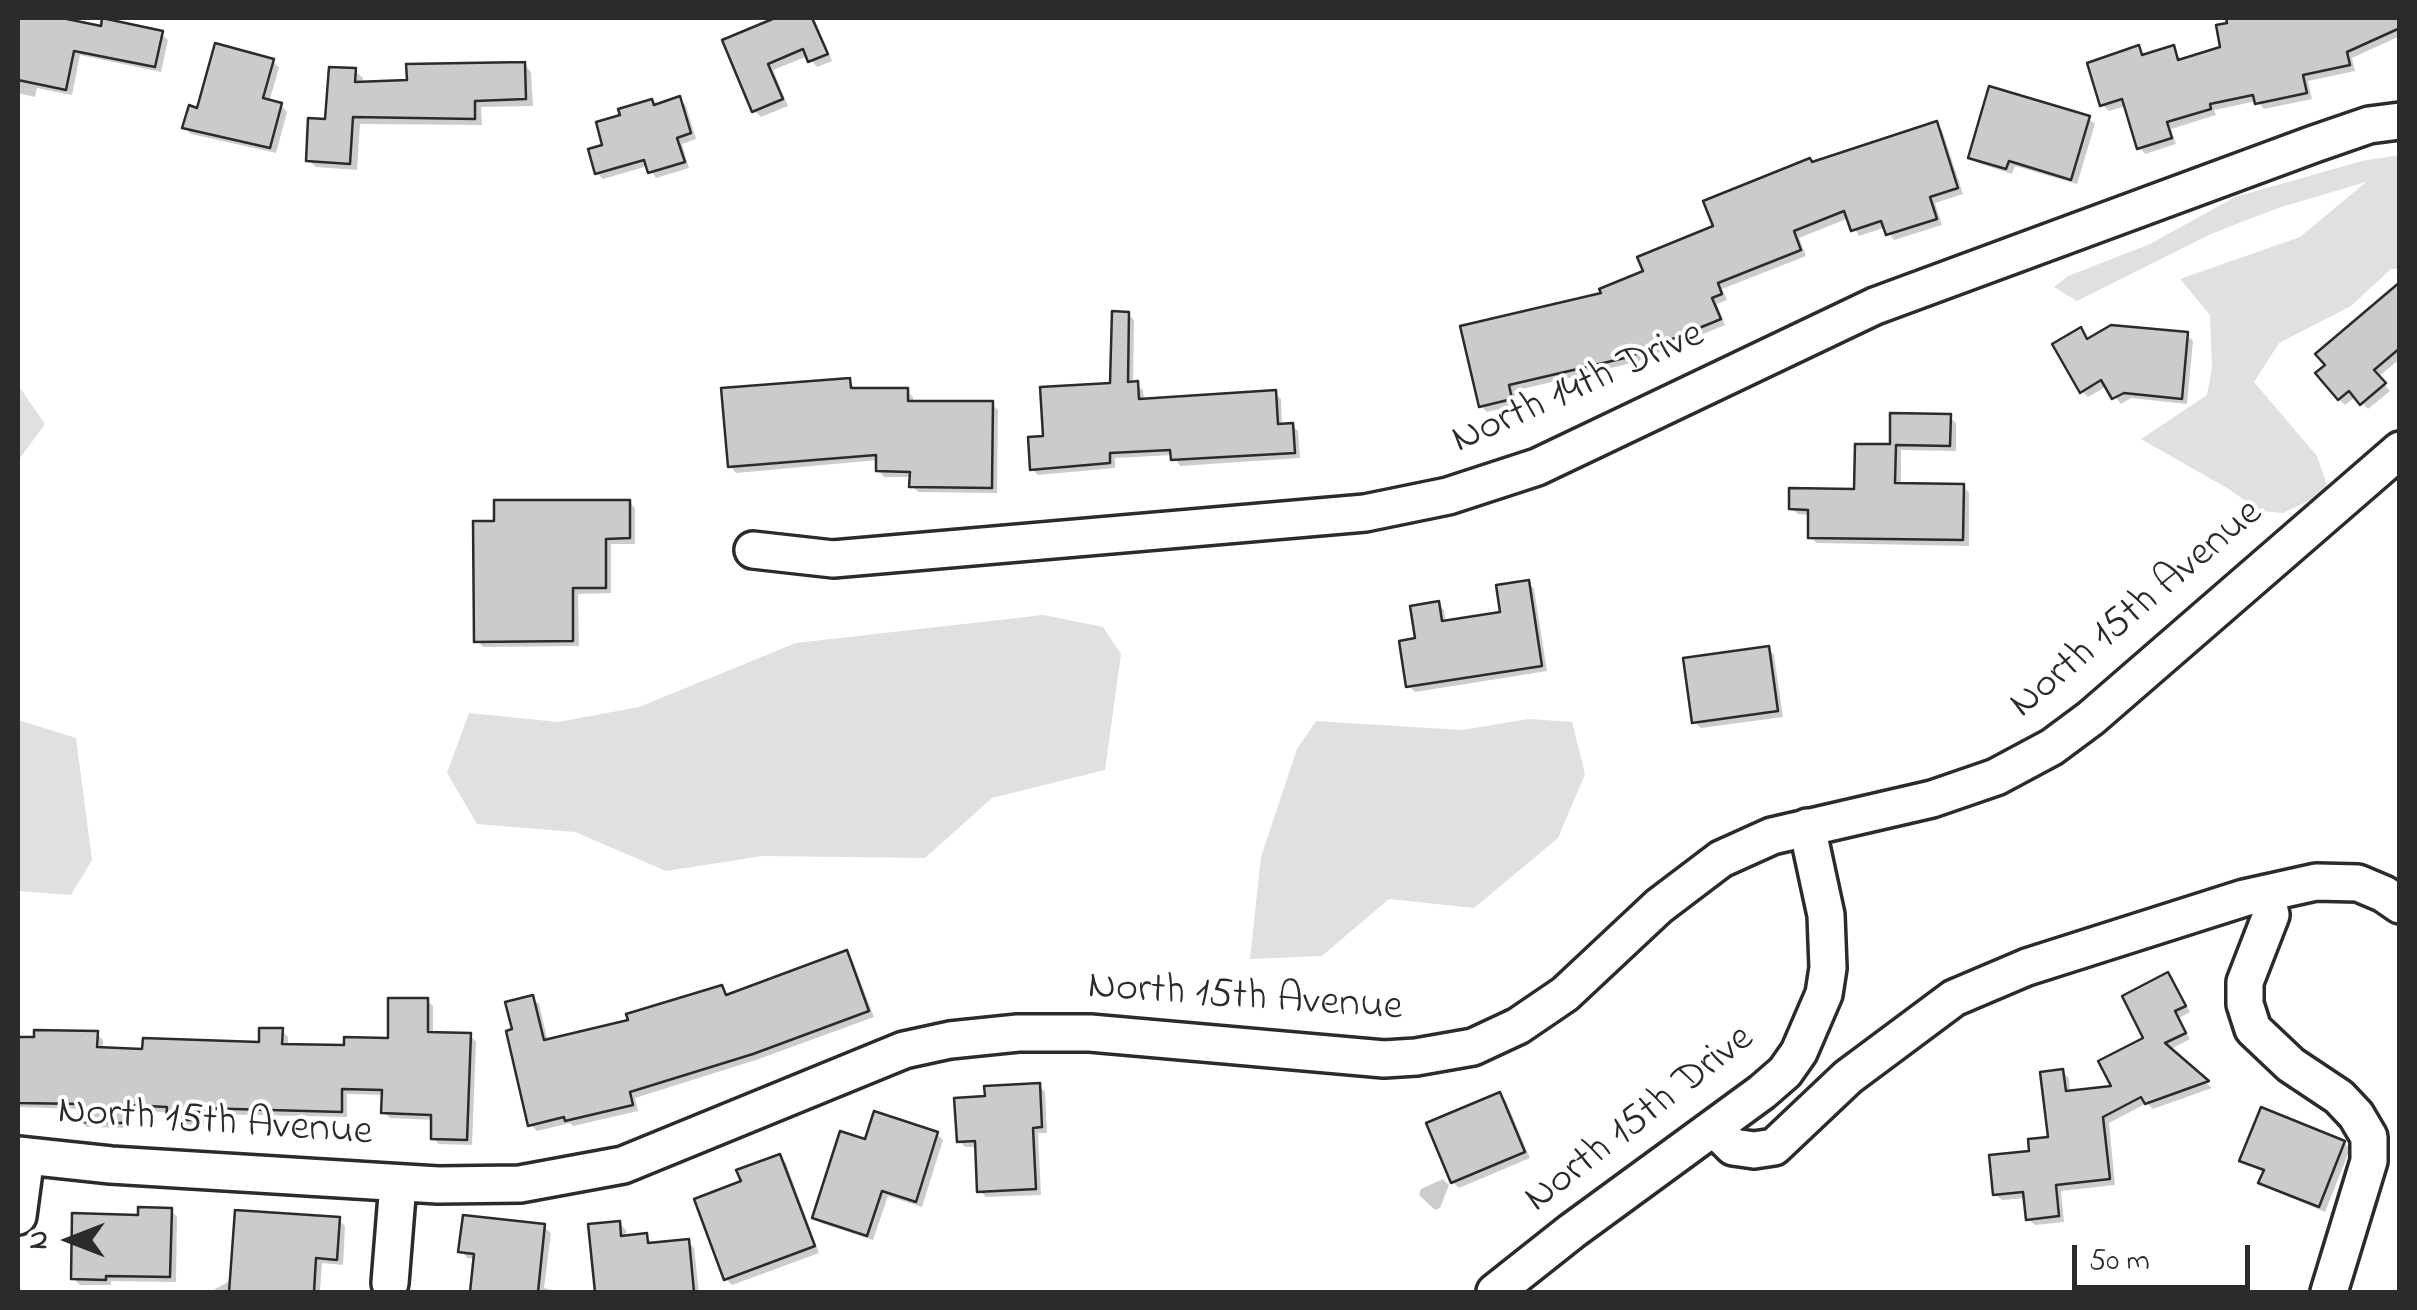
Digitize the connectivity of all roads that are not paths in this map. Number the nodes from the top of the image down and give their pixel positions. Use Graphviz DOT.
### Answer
graph roads {
  1 [pos="2400,121"];
  2 [pos="2400,450"];
  3 [pos="753,550"];
  4 [pos="1807,827"];
  5 [pos="2266,893"];
  6 [pos="2400,905"];
  7 [pos="1714,1128"];
  8 [pos="22,1156"];
  9 [pos="398,1183"];
  10 [pos="18,1216"];
  11 [pos="2332,1282"];
  12 [pos="390,1284"];
  13 [pos="1496,1292"];
  1 -- 3 [label="street, North 14th Drive"];
  2 -- 4 [label="street, North 15th Avenue"];
  4 -- 7 [label="street, North 15th Drive"];
  4 -- 9 [label="street, North 15th Avenue"];
  5 -- 6 [label="street"];
  5 -- 7 [label="street"];
  5 -- 11 [label="street"];
  7 -- 13 [label="street, North 15th Drive"];
  8 -- 9 [label="street, North 15th Avenue"];
  8 -- 10 [label="street, North 15th Avenue"];
  9 -- 12 [label="street, North 15th Avenue"];
}
